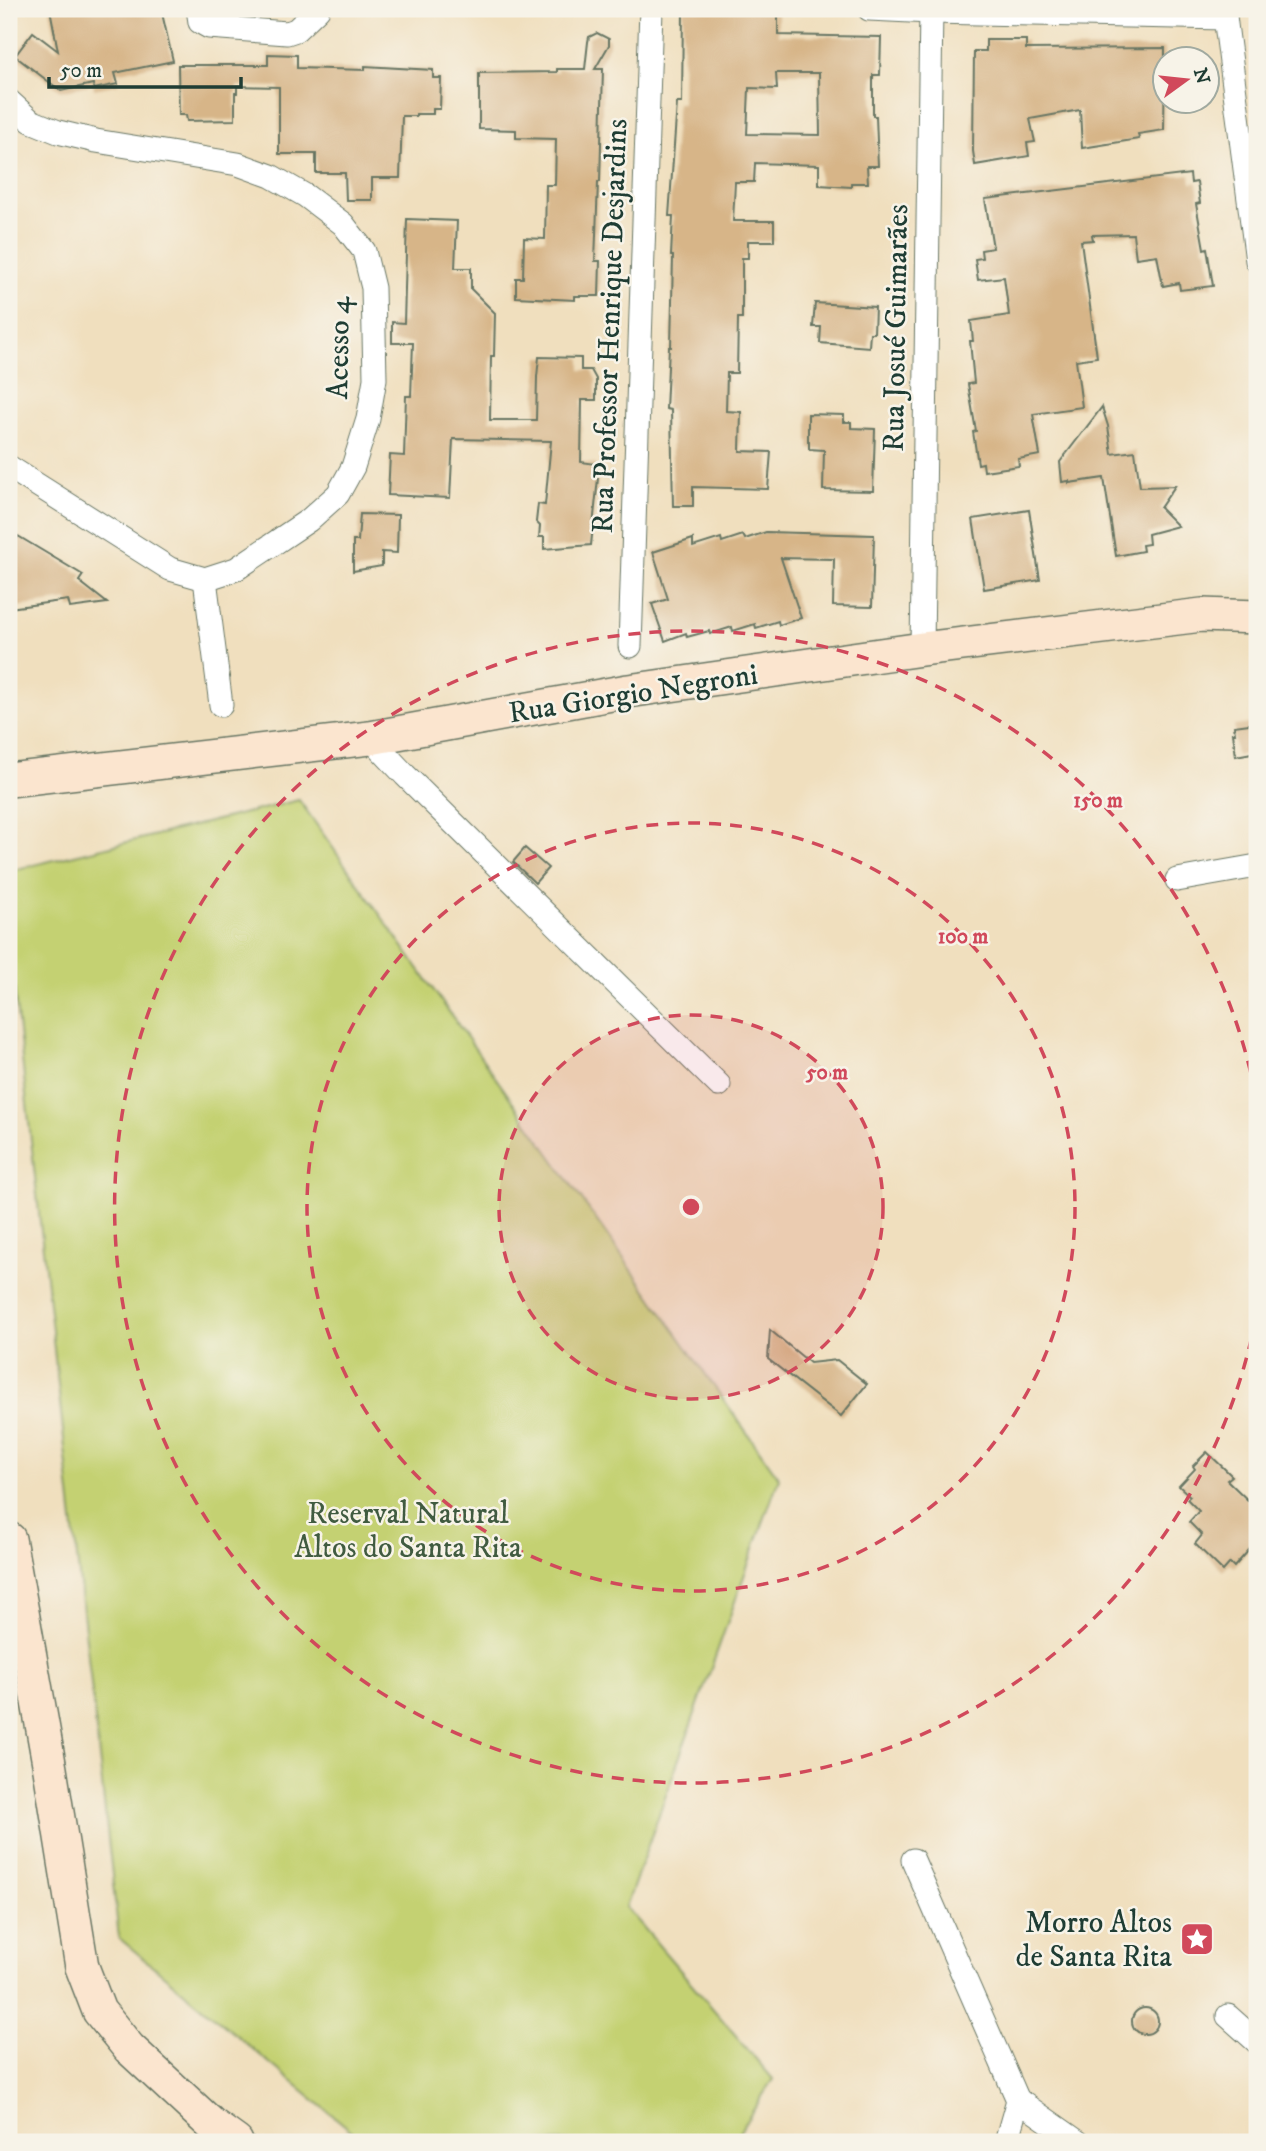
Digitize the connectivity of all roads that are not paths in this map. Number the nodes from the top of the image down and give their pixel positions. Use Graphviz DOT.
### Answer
graph roads {
  1 [pos="198,9"];
  2 [pos="318,9"];
  3 [pos="651,9"];
  4 [pos="869,9"];
  5 [pos="931,10"];
  6 [pos="1225,14"];
  7 [pos="9,101"];
  8 [pos="1257,261"];
  9 [pos="9,467"];
  10 [pos="205,579"];
  11 [pos="1257,617"];
  12 [pos="630,646"];
  13 [pos="922,649"];
  14 [pos="221,705"];
  15 [pos="370,738"];
  16 [pos="9,780"];
  17 [pos="1257,866"];
  18 [pos="1177,880"];
  19 [pos="719,1085"];
  20 [pos="9,1539"];
  21 [pos="913,1860"];
  22 [pos="1228,2016"];
  23 [pos="1257,2042"];
  24 [pos="1018,2100"];
  25 [pos="236,2142"];
  26 [pos="1006,2142"];
  27 [pos="1078,2142"];
  1 -- 2 [label="street"];
  3 -- 12 [label="street, Rua Professor Henrique Desjardins"];
  4 -- 5 [label="street"];
  5 -- 6 [label="street"];
  5 -- 13 [label="street, Rua Josué Guimarães"];
  6 -- 8 [label="street"];
  7 -- 10 [label="street, Acesso 4"];
  9 -- 10 [label="street"];
  10 -- 14 [label="street"];
  11 -- 13 [label="street, Rua Giorgio Negroni"];
  13 -- 15 [label="street, Rua Giorgio Negroni"];
  15 -- 16 [label="street, Rua Giorgio Negroni"];
  15 -- 19 [label="street"];
  17 -- 18 [label="street"];
  20 -- 25 [label="street"];
  21 -- 24 [label="street"];
  22 -- 23 [label="street"];
  24 -- 26 [label="street"];
  24 -- 27 [label="street"];
}
